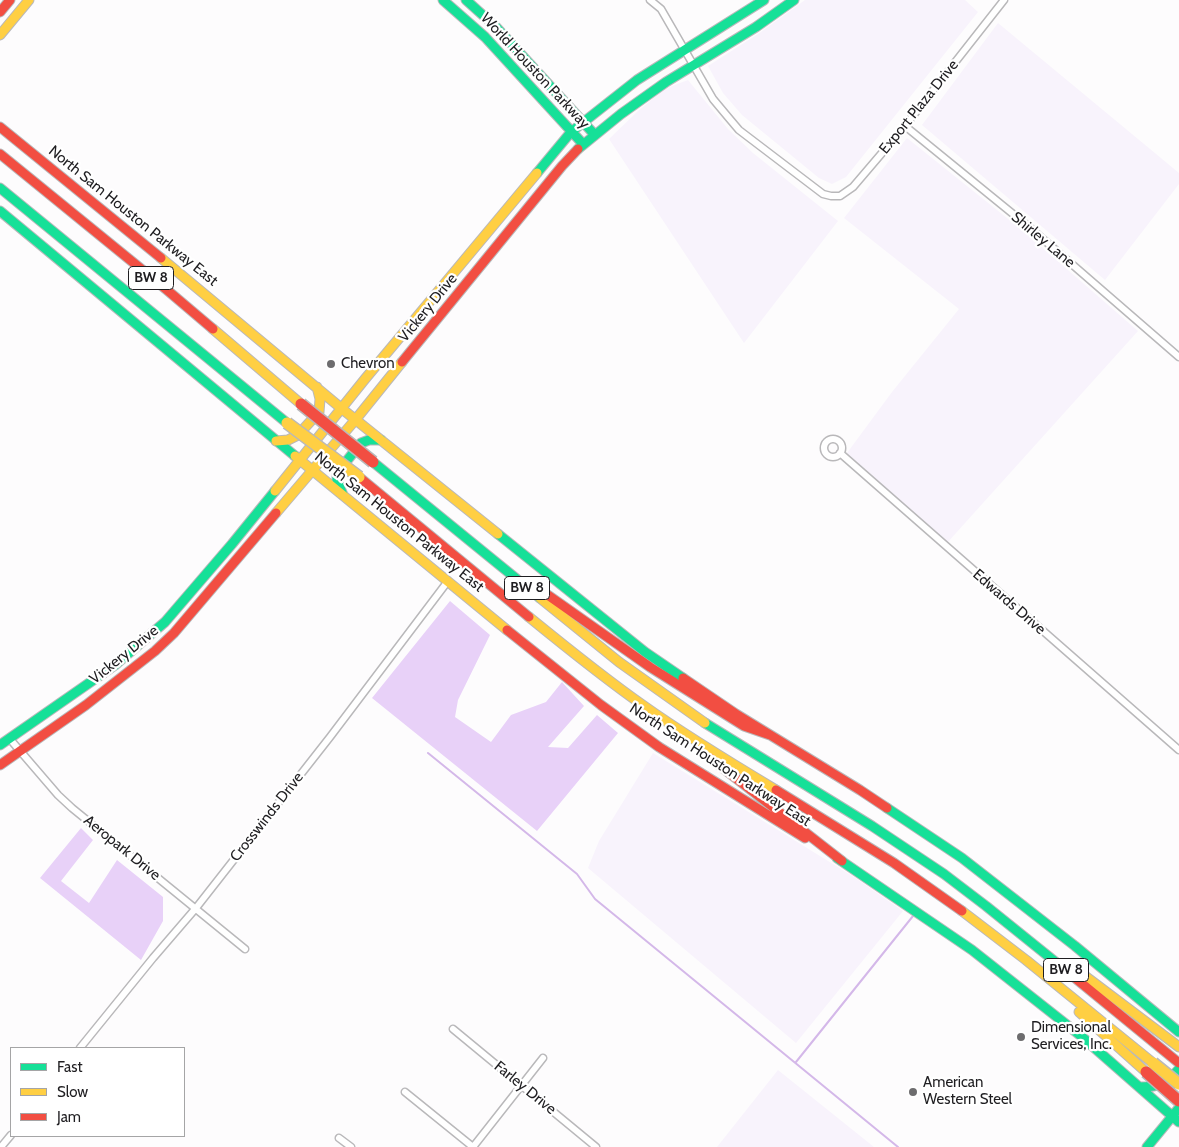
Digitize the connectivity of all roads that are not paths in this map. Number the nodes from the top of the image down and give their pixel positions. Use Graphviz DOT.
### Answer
graph roads {
  1 [pos="10,0"];
  2 [pos="29,0"];
  3 [pos="443,0"];
  4 [pos="466,0"];
  5 [pos="650,0"];
  6 [pos="764,0"];
  7 [pos="794,0"];
  8 [pos="1004,0"];
  9 [pos="0,12"];
  10 [pos="0,35"];
  11 [pos="515,48"];
  12 [pos="685,50"];
  13 [pos="505,58"];
  14 [pos="693,65"];
  15 [pos="583,122"];
  16 [pos="905,126"];
  17 [pos="0,127"];
  18 [pos="571,132"];
  19 [pos="594,134"];
  20 [pos="583,144"];
  21 [pos="0,154"];
  22 [pos="0,188"];
  23 [pos="523,190"];
  24 [pos="0,198"];
  25 [pos="535,200"];
  26 [pos="0,211"];
  27 [pos="464,260"];
  28 [pos="477,271"];
  29 [pos="164,322"];
  30 [pos="1179,357"];
  31 [pos="317,387"];
  32 [pos="341,408"];
  33 [pos="356,419"];
  34 [pos="382,440"];
  35 [pos="276,441"];
  36 [pos="840,453"];
  37 [pos="300,460"];
  38 [pos="313,470"];
  39 [pos="344,496"];
  40 [pos="232,544"];
  41 [pos="472,544"];
  42 [pos="242,554"];
  43 [pos="448,581"];
  44 [pos="114,665"];
  45 [pos="122,675"];
  46 [pos="646,708"];
  47 [pos="770,735"];
  48 [pos="4,741"];
  49 [pos="19,750"];
  50 [pos="1179,750"];
  51 [pos="0,765"];
  52 [pos="842,861"];
  53 [pos="966,890"];
  54 [pos="196,908"];
  55 [pos="246,949"];
  56 [pos="453,1030"];
  57 [pos="1176,1040"];
  58 [pos="81,1047"];
  59 [pos="543,1058"];
  60 [pos="1179,1063"];
  61 [pos="1150,1068"];
  62 [pos="1179,1069"];
  63 [pos="1179,1084"];
  64 [pos="521,1085"];
  65 [pos="1140,1087"];
  66 [pos="404,1092"];
  67 [pos="1179,1101"];
  68 [pos="1177,1115"];
  69 [pos="10,1136"];
  70 [pos="339,1138"];
  71 [pos="1,1147"];
  72 [pos="351,1147"];
  73 [pos="473,1147"];
  74 [pos="596,1147"];
  75 [pos="1147,1147"];
  1 -- 9 [label="main road"];
  2 -- 10 [label="main road"];
  3 -- 13 [label="main road, World Houston Parkway"];
  4 -- 11 [label="main road, World Houston Parkway"];
  5 -- 12 [label="street"];
  6 -- 12 [label="main road, Vickery Drive"];
  7 -- 14 [label="main road, Vickery Drive"];
  8 -- 16 [label="street, Export Plaza Drive"];
  11 -- 13 [label="main road"];
  11 -- 15 [label="main road, World Houston Parkway"];
  12 -- 14 [label="street"];
  12 -- 15 [label="main road, Vickery Drive"];
  13 -- 18 [label="main road, World Houston Parkway"];
  14 -- 16 [label="street, Export Plaza Drive"];
  14 -- 19 [label="main road, Vickery Drive"];
  15 -- 18 [label="main road, Vickery Drive"];
  15 -- 19 [label="main road, World Houston Parkway"];
  16 -- 30 [label="street, Shirley Lane"];
  17 -- 31 [label="main road, North Sam Houston Parkway East"];
  18 -- 20 [label="main road, World Houston Parkway"];
  18 -- 23 [label="main road, Vickery Drive"];
  19 -- 20 [label="main road, Vickery Drive"];
  20 -- 25 [label="main road, Vickery Drive"];
  21 -- 41 [label="main road, North Sam Houston Parkway East / BW 8, bridge"];
  22 -- 29 [label="main road, North Sam Houston Parkway East / BW 8"];
  23 -- 25 [label="main road"];
  23 -- 27 [label="main road, Vickery Drive"];
  24 -- 29 [label="main road"];
  25 -- 28 [label="main road, Vickery Drive"];
  26 -- 35 [label="main road, North Sam Houston Parkway East"];
  27 -- 28 [label="main road"];
  27 -- 32 [label="main road, Vickery Drive"];
  28 -- 33 [label="main road, Vickery Drive"];
  29 -- 46 [label="main road, North Sam Houston Parkway East / BW 8, bridge"];
  31 -- 32 [label="main road, North Sam Houston Parkway East"];
  31 -- 35 [label="main road"];
  32 -- 33 [label="main road, North Sam Houston Parkway East"];
  32 -- 37 [label="main road, Vickery Drive"];
  33 -- 34 [label="main road, North Sam Houston Parkway East"];
  33 -- 38 [label="main road, Vickery Drive"];
  34 -- 39 [label="main road"];
  34 -- 47 [label="main road, North Sam Houston Parkway East"];
  35 -- 37 [label="main road, North Sam Houston Parkway East"];
  36 -- 50 [label="street, Edwards Drive"];
  37 -- 38 [label="main road, North Sam Houston Parkway East"];
  37 -- 40 [label="main road, Vickery Drive"];
  38 -- 39 [label="main road, North Sam Houston Parkway East"];
  38 -- 42 [label="main road, Vickery Drive"];
  39 -- 43 [label="main road, North Sam Houston Parkway East"];
  40 -- 42 [label="main road"];
  40 -- 44 [label="main road, Vickery Drive"];
  41 -- 47 [label="main road"];
  41 -- 53 [label="main road, North Sam Houston Parkway East / BW 8"];
  42 -- 45 [label="main road, Vickery Drive"];
  43 -- 52 [label="main road, North Sam Houston Parkway East"];
  43 -- 54 [label="street, Crosswinds Drive"];
  44 -- 45 [label="main road"];
  44 -- 48 [label="main road, Vickery Drive"];
  45 -- 49 [label="main road, Vickery Drive"];
  46 -- 52 [label="main road"];
  46 -- 61 [label="main road, North Sam Houston Parkway East / BW 8"];
  47 -- 57 [label="main road, North Sam Houston Parkway East"];
  48 -- 49 [label="street, Aeropark Drive"];
  49 -- 51 [label="main road, Vickery Drive"];
  49 -- 54 [label="street, Aeropark Drive"];
  52 -- 65 [label="main road, North Sam Houston Parkway East"];
  53 -- 57 [label="main road"];
  53 -- 60 [label="main road, North Sam Houston Parkway East / BW 8"];
  54 -- 55 [label="street, Aeropark Drive"];
  54 -- 58 [label="street, Crosswinds Drive"];
  56 -- 64 [label="street, Farley Drive"];
  59 -- 64 [label="street"];
  61 -- 63 [label="main road, North Sam Houston Parkway East / BW 8, bridge"];
  61 -- 67 [label="main road, bridge"];
  62 -- 65 [label="main road"];
  64 -- 73 [label="street"];
  64 -- 74 [label="street, Farley Drive"];
  65 -- 68 [label="main road, North Sam Houston Parkway East"];
  66 -- 73 [label="street"];
  68 -- 75 [label="main road"];
  69 -- 71 [label="street"];
  70 -- 72 [label="street"];
}
